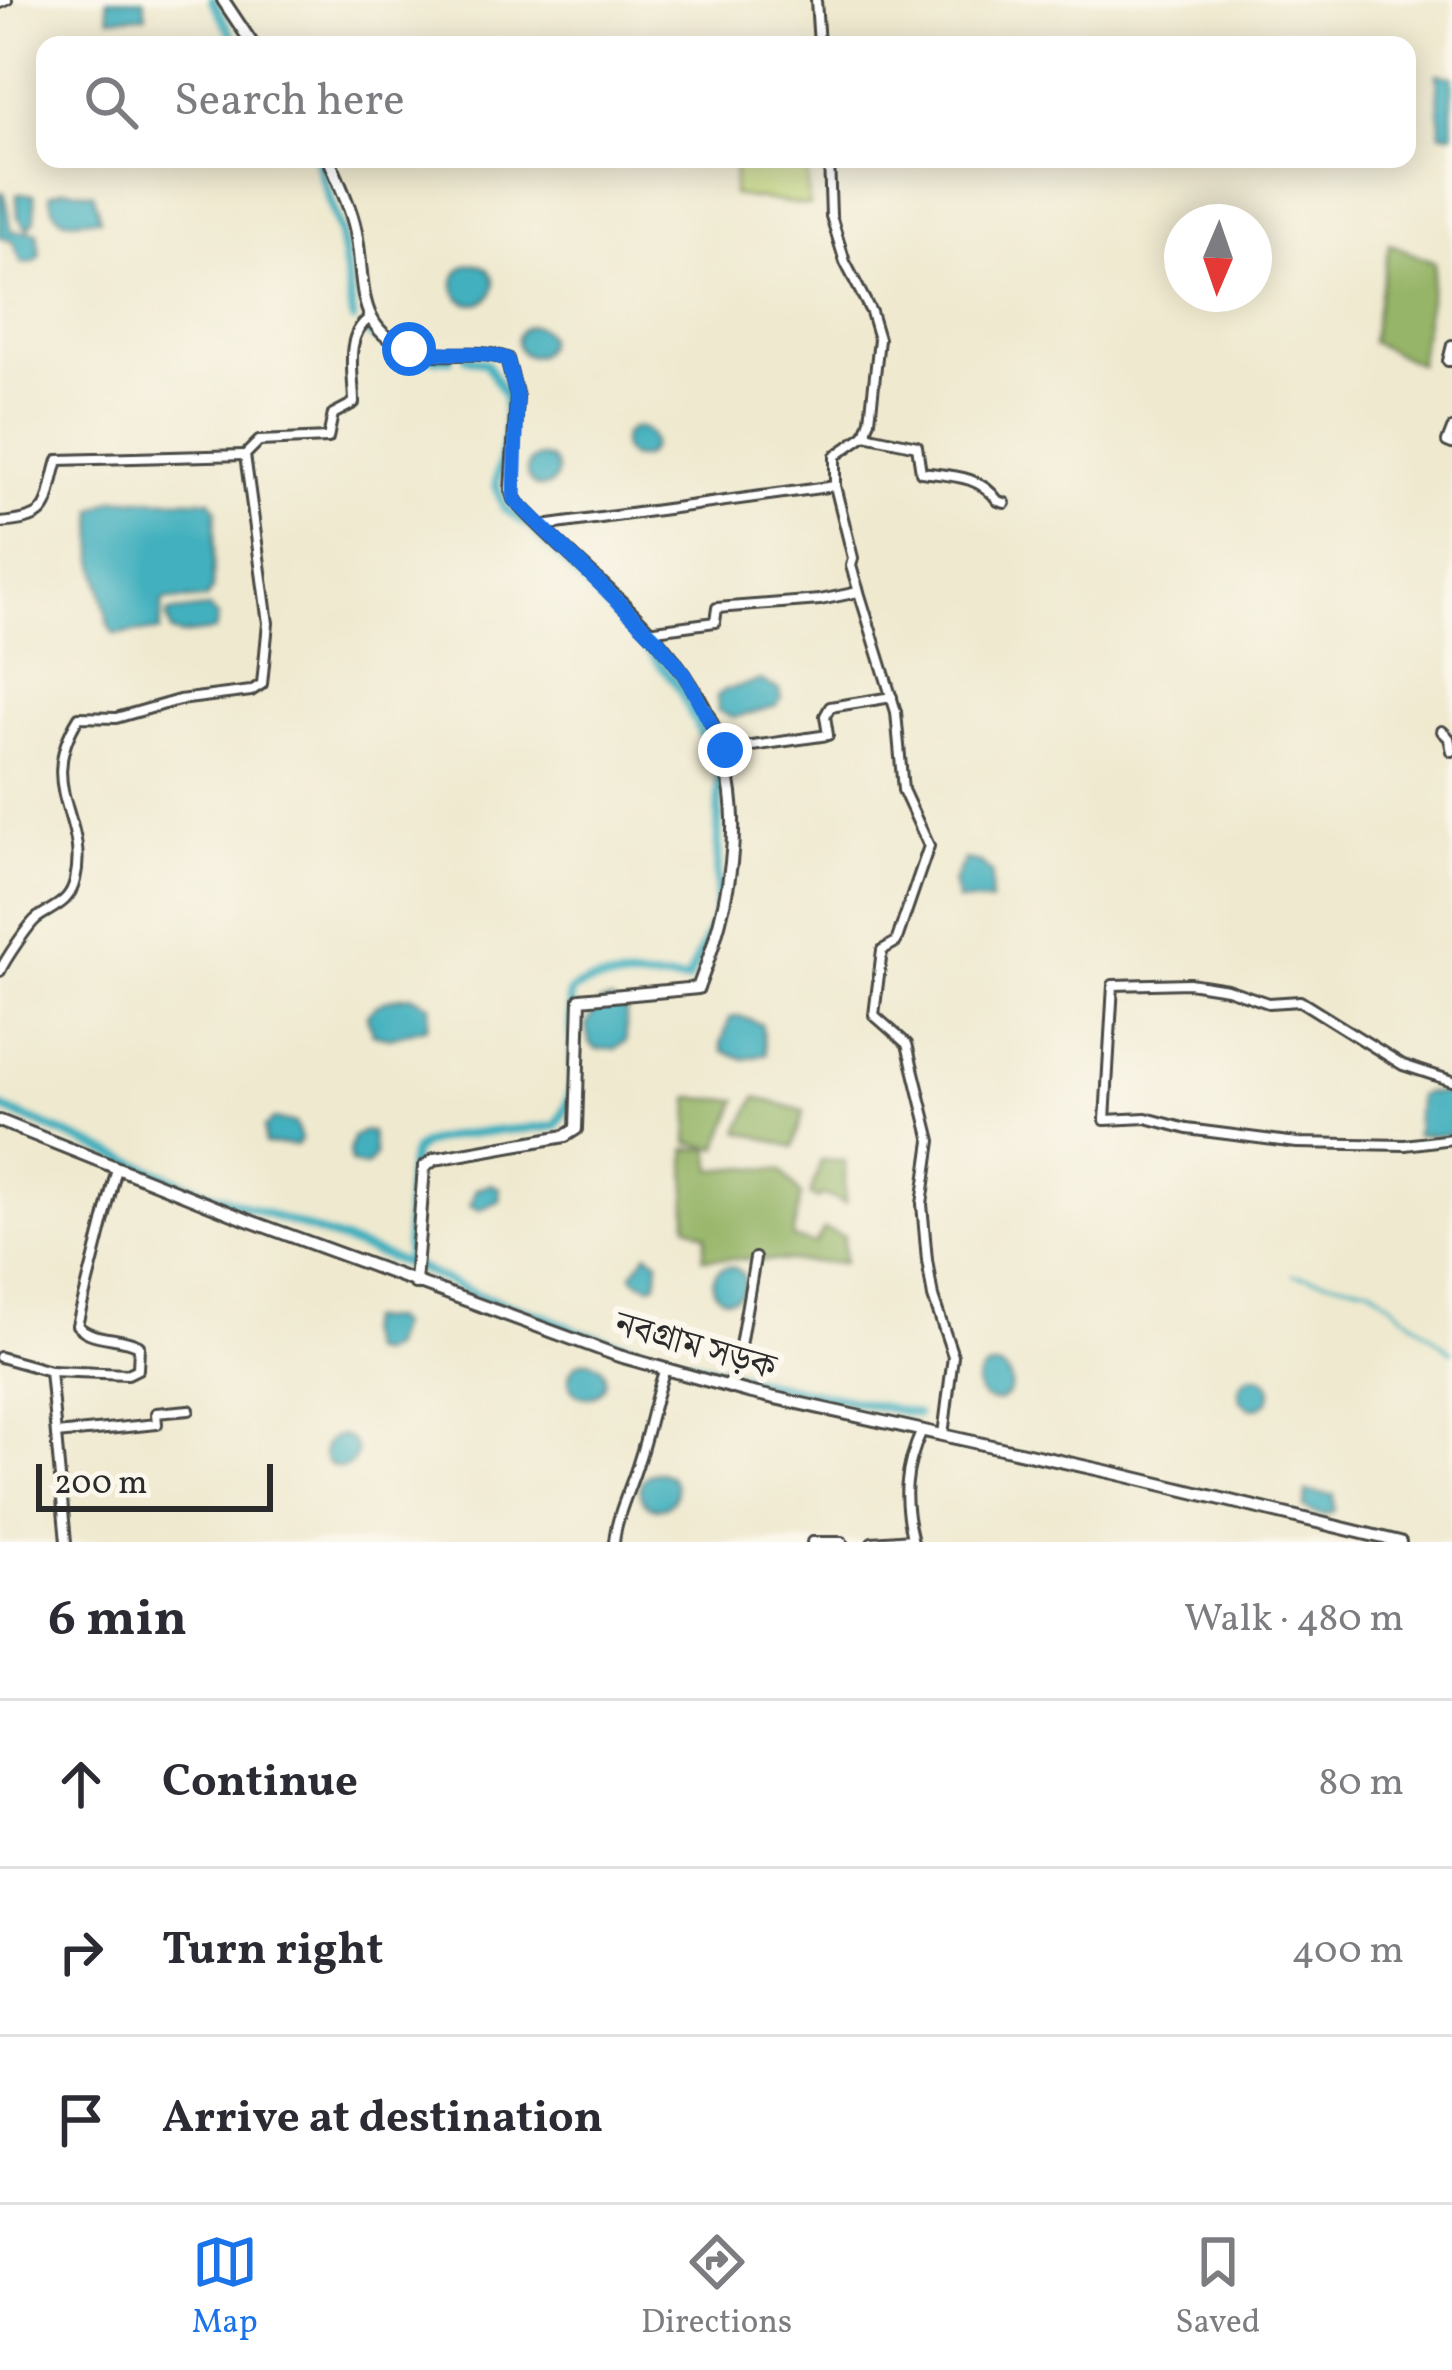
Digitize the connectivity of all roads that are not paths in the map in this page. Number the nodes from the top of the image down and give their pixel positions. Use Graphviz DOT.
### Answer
graph roads {
  1 [pos="224,0"];
  2 [pos="816,0"];
  3 [pos="247,36"];
  4 [pos="819,36"];
  5 [pos="331,168"];
  6 [pos="830,168"];
  7 [pos="370,318"];
  8 [pos="1452,345"];
  9 [pos="1452,362"];
  10 [pos="1452,429"];
  11 [pos="865,435"];
  12 [pos="1452,443"];
  13 [pos="245,455"];
  14 [pos="835,486"];
  15 [pos="1005,503"];
  16 [pos="0,523"];
  17 [pos="542,526"];
  18 [pos="858,592"];
  19 [pos="648,631"];
  20 [pos="892,697"];
  21 [pos="1442,731"];
  22 [pos="725,750"];
  23 [pos="1452,751"];
  24 [pos="0,971"];
  25 [pos="1452,1081"];
  26 [pos="0,1121"];
  27 [pos="1452,1139"];
  28 [pos="117,1168"];
  29 [pos="755,1258"];
  30 [pos="415,1280"];
  31 [pos="0,1357"];
  32 [pos="665,1369"];
  33 [pos="50,1371"];
  34 [pos="729,1383"];
  35 [pos="189,1410"];
  36 [pos="922,1430"];
  37 [pos="56,1434"];
  38 [pos="943,1435"];
  39 [pos="913,1541"];
  40 [pos="66,1542"];
  41 [pos="614,1542"];
  42 [pos="812,1542"];
  43 [pos="842,1542"];
  44 [pos="872,1542"];
  45 [pos="1400,1542"];
  1 -- 3 [label="street"];
  2 -- 4 [label="street"];
  5 -- 7 [label="street"];
  6 -- 11 [label="street"];
  7 -- 13 [label="street"];
  7 -- 17 [label="street"];
  8 -- 9 [label="street"];
  10 -- 12 [label="street"];
  11 -- 14 [label="street"];
  11 -- 15 [label="street"];
  13 -- 16 [label="street"];
  13 -- 24 [label="street"];
  14 -- 17 [label="street"];
  14 -- 18 [label="street"];
  17 -- 19 [label="street"];
  18 -- 19 [label="street"];
  18 -- 20 [label="street"];
  19 -- 22 [label="street"];
  20 -- 22 [label="street"];
  20 -- 38 [label="street"];
  21 -- 23 [label="street"];
  22 -- 30 [label="street"];
  25 -- 27 [label="street"];
  26 -- 28 [label="street, নবগ্রাম সড়ক"];
  28 -- 30 [label="street, নবগ্রাম সড়ক"];
  28 -- 33 [label="street"];
  29 -- 34 [label="street"];
  30 -- 32 [label="street, নবগ্রাম সড়ক"];
  31 -- 33 [label="street"];
  32 -- 34 [label="street, নবগ্রাম সড়ক"];
  32 -- 41 [label="street"];
  33 -- 37 [label="street"];
  34 -- 36 [label="street, নবগ্রাম সড়ক"];
  35 -- 37 [label="street"];
  36 -- 38 [label="street, নবগ্রাম সড়ক"];
  36 -- 39 [label="street"];
  37 -- 40 [label="street"];
  38 -- 45 [label="street, নবগ্রাম সড়ক"];
  39 -- 44 [label="street"];
  42 -- 43 [label="street"];
}
